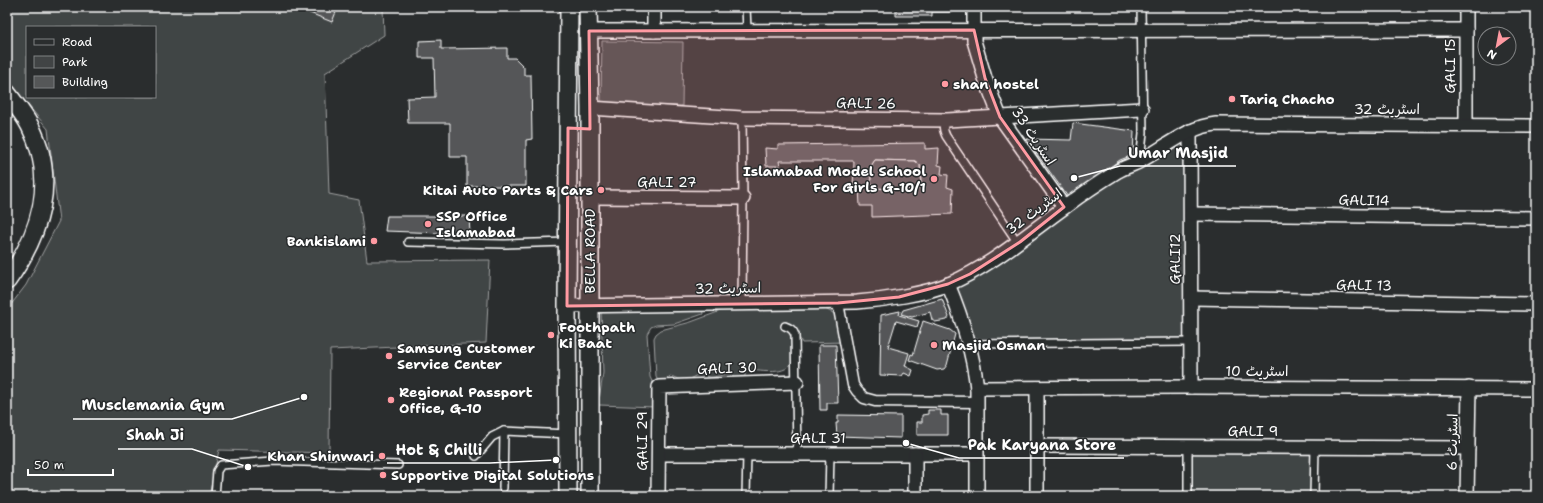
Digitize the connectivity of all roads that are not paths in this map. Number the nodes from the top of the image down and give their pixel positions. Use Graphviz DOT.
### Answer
graph roads {
  1 [pos="567,7"];
  2 [pos="588,7"];
  3 [pos="654,7"];
  4 [pos="746,7"];
  5 [pos="974,7"];
  6 [pos="1141,7"];
  7 [pos="1466,7"];
  8 [pos="747,30"];
  9 [pos="974,30"];
  10 [pos="1141,30"];
  11 [pos="1466,30"];
  12 [pos="588,31"];
  13 [pos="654,31"];
  14 [pos="7,93"];
  15 [pos="590,108"];
  16 [pos="1142,109"];
  17 [pos="1000,117"];
  18 [pos="742,118"];
  19 [pos="942,123"];
  20 [pos="1466,125"];
  21 [pos="1536,126"];
  22 [pos="568,128"];
  23 [pos="590,129"];
  24 [pos="1190,131"];
  25 [pos="1140,161"];
  26 [pos="590,198"];
  27 [pos="743,198"];
  28 [pos="1064,208"];
  29 [pos="1191,214"];
  30 [pos="1536,218"];
  31 [pos="408,242"];
  32 [pos="567,242"];
  33 [pos="1018,243"];
  34 [pos="7,281"];
  35 [pos="948,284"];
  36 [pos="1191,298"];
  37 [pos="838,303"];
  38 [pos="742,304"];
  39 [pos="1536,304"];
  40 [pos="567,306"];
  41 [pos="589,306"];
  42 [pos="786,326"];
  43 [pos="1191,342"];
  44 [pos="969,344"];
  45 [pos="797,382"];
  46 [pos="658,387"];
  47 [pos="1191,387"];
  48 [pos="977,388"];
  49 [pos="1037,388"];
  50 [pos="1469,388"];
  51 [pos="1536,389"];
  52 [pos="977,402"];
  53 [pos="504,431"];
  54 [pos="568,434"];
  55 [pos="1037,446"];
  56 [pos="1188,447"];
  57 [pos="1315,448"];
  58 [pos="1468,448"];
  59 [pos="659,454"];
  60 [pos="747,454"];
  61 [pos="797,454"];
  62 [pos="830,454"];
  63 [pos="916,454"];
  64 [pos="976,454"];
  65 [pos="476,456"];
  66 [pos="398,464"];
  67 [pos="503,488"];
  68 [pos="215,496"];
  69 [pos="568,496"];
  70 [pos="590,496"];
  71 [pos="658,496"];
  72 [pos="746,496"];
  73 [pos="829,496"];
  74 [pos="915,496"];
  75 [pos="977,496"];
  76 [pos="1037,496"];
  77 [pos="1188,496"];
  78 [pos="1314,496"];
  79 [pos="1467,496"];
  1 -- 22 [label="street, BELLA ROAD"];
  2 -- 12 [label="street, BELLA ROAD"];
  3 -- 13 [label="street"];
  4 -- 8 [label="lane"];
  5 -- 9 [label="street, اسٹریٹ 33"];
  6 -- 10 [label="lane"];
  7 -- 11 [label="street, GALI 15"];
  8 -- 9 [label="street"];
  8 -- 13 [label="street"];
  9 -- 10 [label="street"];
  9 -- 17 [label="street, اسٹریٹ 33"];
  10 -- 11 [label="street"];
  10 -- 16 [label="lane"];
  11 -- 20 [label="street, GALI 15"];
  12 -- 13 [label="street"];
  12 -- 15 [label="street, BELLA ROAD"];
  14 -- 34 [label="street"];
  15 -- 18 [label="street, GALI 26"];
  15 -- 23 [label="street, BELLA ROAD"];
  16 -- 17 [label="street, GALI 26"];
  16 -- 25 [label="lane"];
  17 -- 19 [label="street, GALI 26"];
  17 -- 28 [label="street, اسٹریٹ 33"];
  18 -- 19 [label="street, GALI 26"];
  18 -- 27 [label="lane"];
  19 -- 33 [label="lane"];
  20 -- 21 [label="street, اسٹریٹ 32"];
  20 -- 24 [label="street, اسٹریٹ 32"];
  22 -- 23 [label="street"];
  22 -- 32 [label="street, BELLA ROAD"];
  23 -- 26 [label="street, BELLA ROAD"];
  24 -- 25 [label="street, اسٹریٹ 32"];
  24 -- 29 [label="street, GALI12"];
  25 -- 28 [label="street, اسٹریٹ 32"];
  26 -- 27 [label="street, GALI 27"];
  26 -- 41 [label="street, BELLA ROAD"];
  27 -- 38 [label="lane"];
  28 -- 33 [label="street, اسٹریٹ 32"];
  29 -- 30 [label="street, GALI14"];
  29 -- 36 [label="street, GALI12"];
  31 -- 32 [label="lane"];
  32 -- 40 [label="street, BELLA ROAD"];
  33 -- 35 [label="street, اسٹریٹ 32"];
  35 -- 37 [label="street, اسٹریٹ 32"];
  35 -- 44 [label="street"];
  36 -- 39 [label="street, GALI 13"];
  36 -- 43 [label="street, GALI12"];
  37 -- 38 [label="street, اسٹریٹ 32"];
  37 -- 52 [label="street"];
  38 -- 41 [label="street, اسٹریٹ 32"];
  40 -- 41 [label="street, اسٹریٹ 32"];
  40 -- 54 [label="street, BELLA ROAD"];
  41 -- 70 [label="street, BELLA ROAD"];
  42 -- 45 [label="lane"];
  43 -- 44 [label="lane"];
  43 -- 47 [label="street, GALI12"];
  44 -- 48 [label="street"];
  45 -- 46 [label="street, GALI 30"];
  45 -- 61 [label="lane"];
  46 -- 59 [label="street, GALI 29"];
  47 -- 49 [label="street, اسٹریٹ 10"];
  47 -- 50 [label="street, اسٹریٹ 10"];
  48 -- 49 [label="street, اسٹریٹ 10"];
  48 -- 52 [label="street"];
  49 -- 55 [label="street"];
  50 -- 51 [label="street, اسٹریٹ 10"];
  50 -- 58 [label="street, اسٹریٹ 6"];
  52 -- 64 [label="street"];
  53 -- 54 [label="lane"];
  53 -- 65 [label="lane"];
  53 -- 67 [label="lane"];
  54 -- 69 [label="street, BELLA ROAD"];
  55 -- 56 [label="street, GALI 9"];
  55 -- 76 [label="street"];
  56 -- 57 [label="street, GALI 9"];
  56 -- 77 [label="lane"];
  57 -- 58 [label="street, GALI 9"];
  57 -- 78 [label="lane"];
  58 -- 79 [label="street, اسٹریٹ 6"];
  59 -- 60 [label="street, GALI 31"];
  59 -- 71 [label="street, GALI 29"];
  60 -- 61 [label="street, GALI 31"];
  60 -- 72 [label="lane"];
  61 -- 62 [label="street, GALI 31"];
  62 -- 63 [label="street, GALI 31"];
  62 -- 73 [label="lane"];
  63 -- 64 [label="street, GALI 31"];
  63 -- 74 [label="street"];
  64 -- 75 [label="street"];
  66 -- 68 [label="lane"];
}
